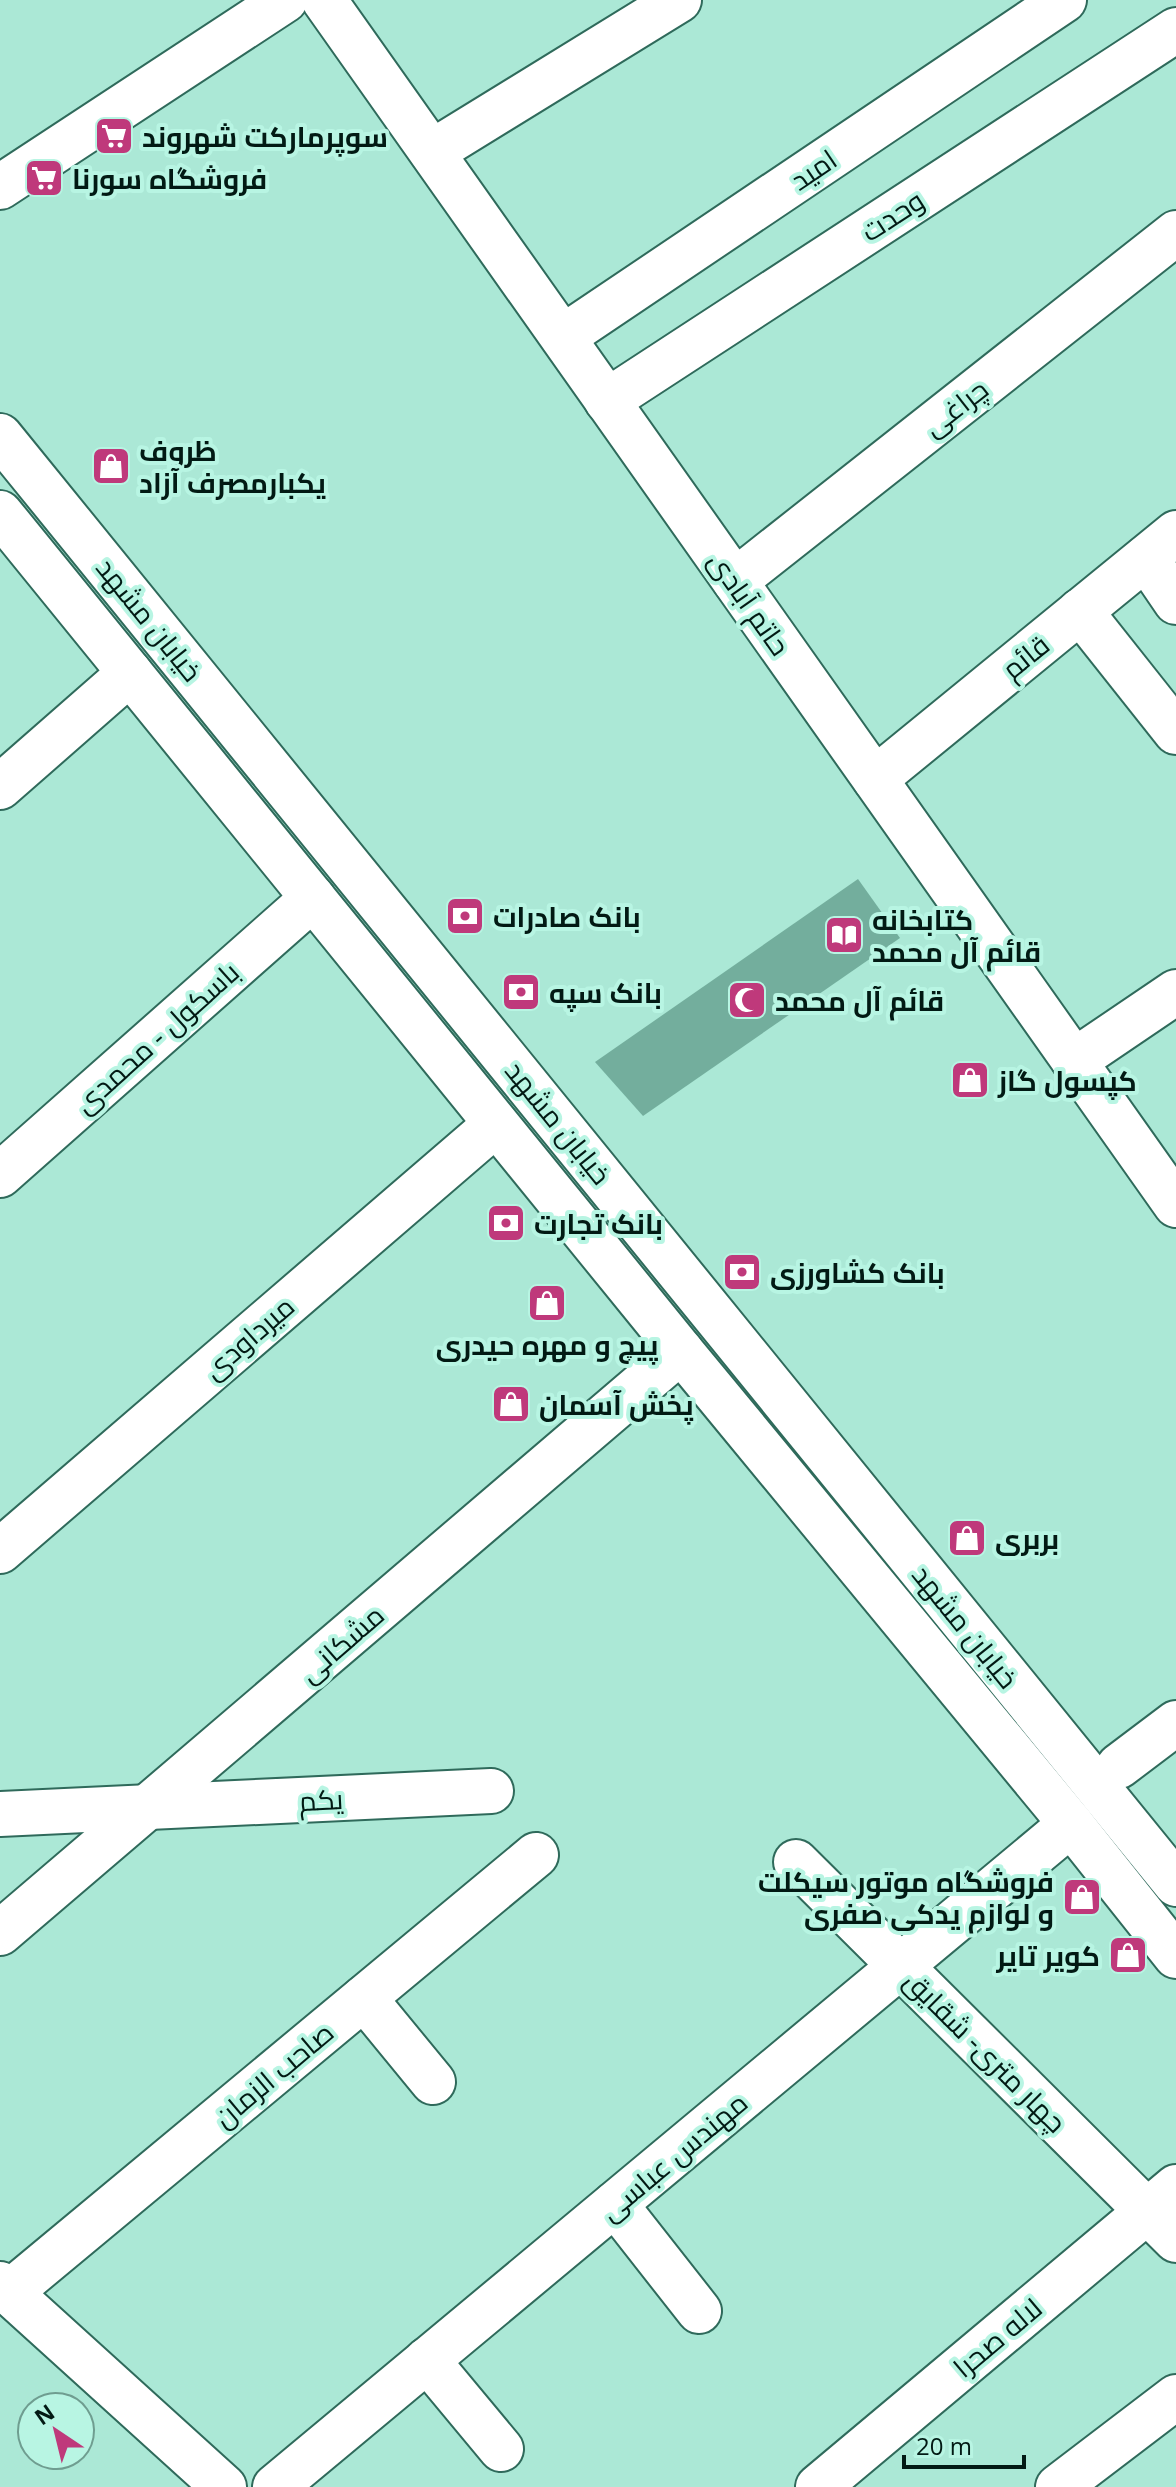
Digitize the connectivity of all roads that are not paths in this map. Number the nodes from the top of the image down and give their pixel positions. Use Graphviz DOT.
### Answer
graph roads {
  1 [pos="285,0"];
  2 [pos="324,0"];
  3 [pos="679,0"];
  4 [pos="1064,0"];
  5 [pos="1176,30"];
  6 [pos="432,152"];
  7 [pos="0,187"];
  8 [pos="1176,233"];
  9 [pos="563,337"];
  10 [pos="607,401"];
  11 [pos="0,436"];
  12 [pos="0,513"];
  13 [pos="1161,546"];
  14 [pos="735,581"];
  15 [pos="1176,602"];
  16 [pos="1080,611"];
  17 [pos="130,673"];
  18 [pos="1176,732"];
  19 [pos="875,779"];
  20 [pos="0,787"];
  21 [pos="313,898"];
  22 [pos="1176,992"];
  23 [pos="1074,1061"];
  24 [pos="496,1124"];
  25 [pos="0,1175"];
  26 [pos="1176,1205"];
  27 [pos="681,1351"];
  28 [pos="0,1551"];
  29 [pos="1176,1723"];
  30 [pos="1119,1766"];
  31 [pos="491,1791"];
  32 [pos="150,1807"];
  33 [pos="0,1814"];
  34 [pos="1071,1824"];
  35 [pos="536,1855"];
  36 [pos="796,1862"];
  37 [pos="1176,1884"];
  38 [pos="0,1933"];
  39 [pos="1176,1956"];
  40 [pos="900,1966"];
  41 [pos="364,1998"];
  42 [pos="433,2082"];
  43 [pos="615,2204"];
  44 [pos="1166,2213"];
  45 [pos="5,2288"];
  46 [pos="699,2311"];
  47 [pos="427,2360"];
  48 [pos="1176,2397"];
  49 [pos="501,2449"];
  50 [pos="224,2487"];
  51 [pos="275,2487"];
  52 [pos="818,2487"];
  53 [pos="1058,2487"];
  1 -- 7 [label="street"];
  2 -- 6 [label="street, حاتم آبادی"];
  3 -- 6 [label="street"];
  4 -- 9 [label="street, امید"];
  5 -- 10 [label="street, وحدت"];
  6 -- 9 [label="street, حاتم آبادی"];
  8 -- 14 [label="street, چراغی"];
  9 -- 10 [label="street, حاتم آبادی"];
  10 -- 14 [label="street, حاتم آبادی"];
  11 -- 37 [label="street, خیابان مشهد"];
  12 -- 17 [label="street, خیابان مشهد"];
  13 -- 15 [label="street"];
  13 -- 16 [label="street, قائم"];
  14 -- 19 [label="street, حاتم آبادی"];
  16 -- 18 [label="street"];
  16 -- 19 [label="street, قائم"];
  17 -- 20 [label="street"];
  17 -- 21 [label="street, خیابان مشهد"];
  19 -- 23 [label="street, حاتم آبادی"];
  21 -- 24 [label="street, خیابان مشهد"];
  21 -- 25 [label="street, باسکول - محمدی"];
  22 -- 23 [label="street"];
  23 -- 26 [label="street, حاتم آبادی"];
  24 -- 27 [label="street, خیابان مشهد"];
  24 -- 28 [label="street, میرداودی"];
  27 -- 32 [label="street, مشکانی"];
  27 -- 34 [label="street, خیابان مشهد"];
  29 -- 30 [label="street"];
  31 -- 32 [label="street, یکم"];
  32 -- 33 [label="street, یکم"];
  32 -- 38 [label="street, مشکانی"];
  34 -- 39 [label="street, خیابان مشهد"];
  34 -- 40 [label="street, مهندس عباسی"];
  35 -- 41 [label="street, صاحب الزمان"];
  36 -- 40 [label="street, چهار متری- شقایق"];
  40 -- 43 [label="street, مهندس عباسی"];
  40 -- 44 [label="street, چهار متری- شقایق"];
  41 -- 42 [label="street"];
  41 -- 45 [label="street, صاحب الزمان"];
  43 -- 46 [label="street"];
  43 -- 47 [label="street, مهندس عباسی"];
  44 -- 52 [label="street, لاله صحرا"];
  45 -- 50 [label="street"];
  47 -- 49 [label="street"];
  47 -- 51 [label="street, مهندس عباسی"];
  48 -- 53 [label="street"];
}
